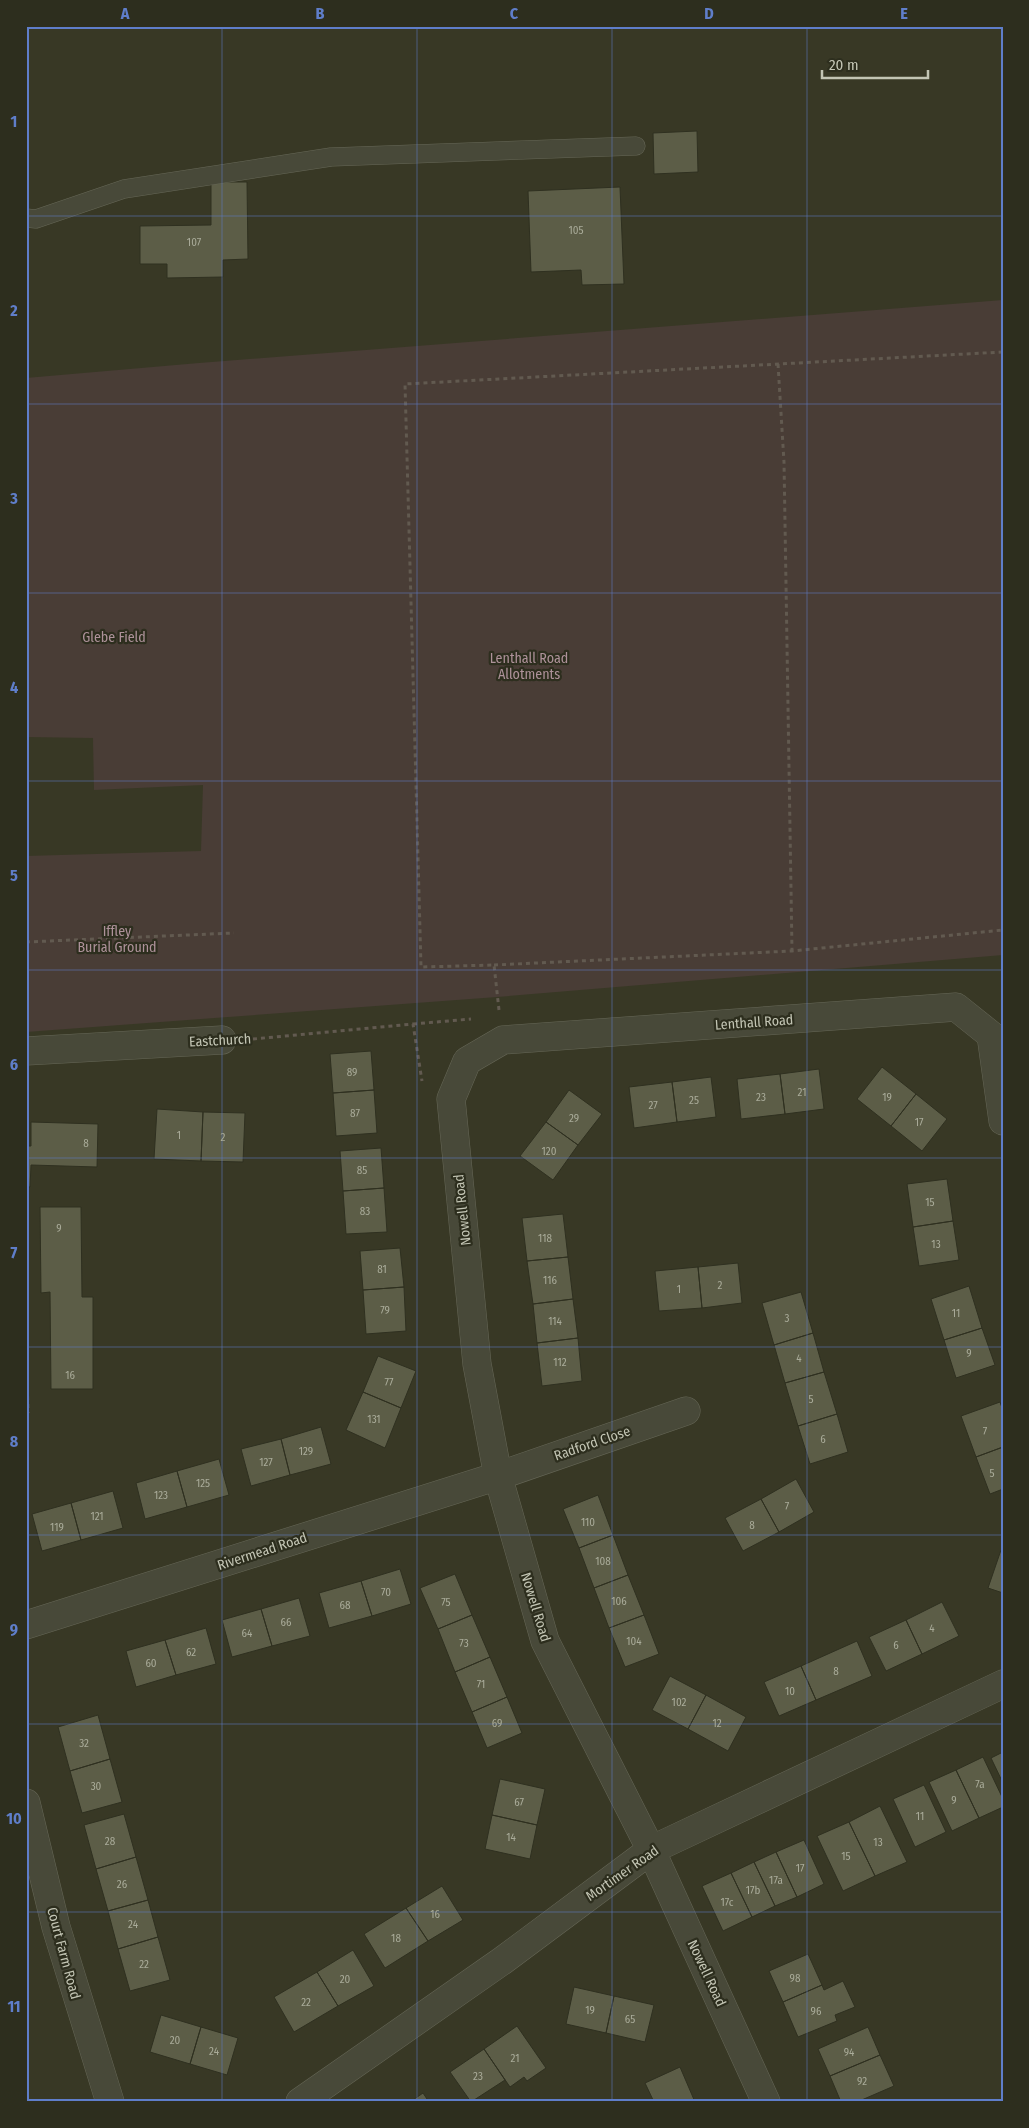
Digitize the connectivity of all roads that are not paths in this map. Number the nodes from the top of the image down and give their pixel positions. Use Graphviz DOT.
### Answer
graph roads {
  1 [pos="636,146"];
  2 [pos="26,218"];
  3 [pos="222,1040"];
  4 [pos="26,1051"];
  5 [pos="452,1099"];
  6 [pos="1003,1121"];
  7 [pos="686,1411"];
  8 [pos="498,1476"];
  9 [pos="26,1625"];
  10 [pos="1003,1684"];
  11 [pos="26,1803"];
  12 [pos="650,1850"];
  13 [pos="110,2102"];
  14 [pos="300,2102"];
  15 [pos="766,2102"];
  1 -- 2 [label="lane"];
  3 -- 4 [label="street, Eastchurch"];
  5 -- 6 [label="street, Lenthall Road"];
  5 -- 8 [label="street, Nowell Road"];
  7 -- 8 [label="street, Radford Close"];
  8 -- 9 [label="street, Rivermead Road"];
  8 -- 12 [label="street, Nowell Road"];
  10 -- 12 [label="street, Mortimer Road"];
  11 -- 13 [label="street, Court Farm Road"];
  12 -- 14 [label="street, Mortimer Road"];
  12 -- 15 [label="street, Nowell Road"];
}
